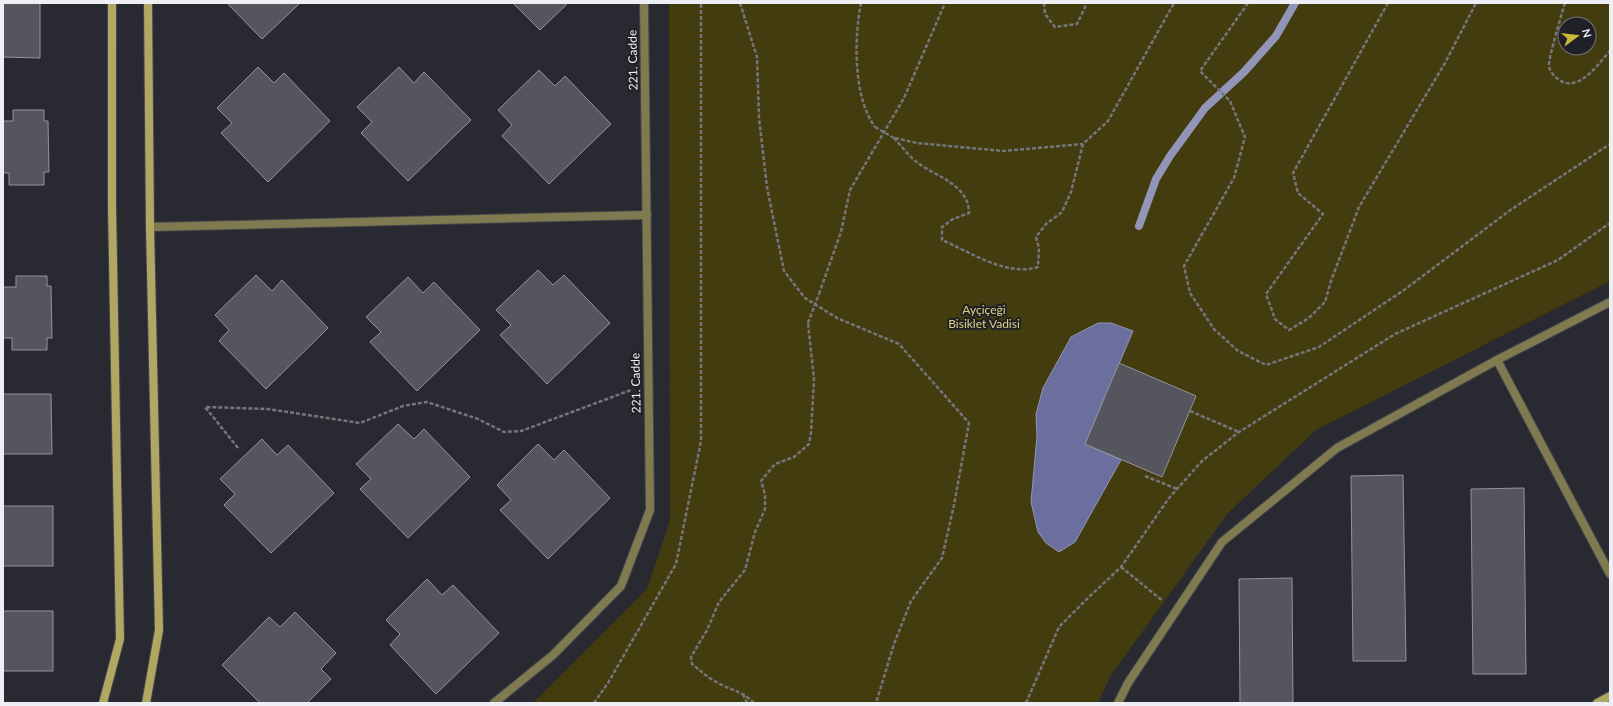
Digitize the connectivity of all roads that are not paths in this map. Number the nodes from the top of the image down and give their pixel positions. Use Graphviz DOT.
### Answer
graph roads {
  1 [pos="112,3"];
  2 [pos="148,3"];
  3 [pos="644,3"];
  4 [pos="647,215"];
  5 [pos="150,227"];
  6 [pos="1610,302"];
  7 [pos="1497,360"];
  8 [pos="1610,574"];
  9 [pos="1610,696"];
  10 [pos="103,703"];
  11 [pos="146,703"];
  12 [pos="494,703"];
  13 [pos="1118,703"];
  14 [pos="1597,703"];
  1 -- 10 [label="street"];
  2 -- 5 [label="street"];
  3 -- 4 [label="street, 221. Cadde"];
  4 -- 5 [label="street"];
  4 -- 12 [label="street, 221. Cadde"];
  5 -- 11 [label="street"];
  6 -- 7 [label="street"];
  7 -- 8 [label="street"];
  7 -- 13 [label="street"];
  9 -- 14 [label="street"];
}
